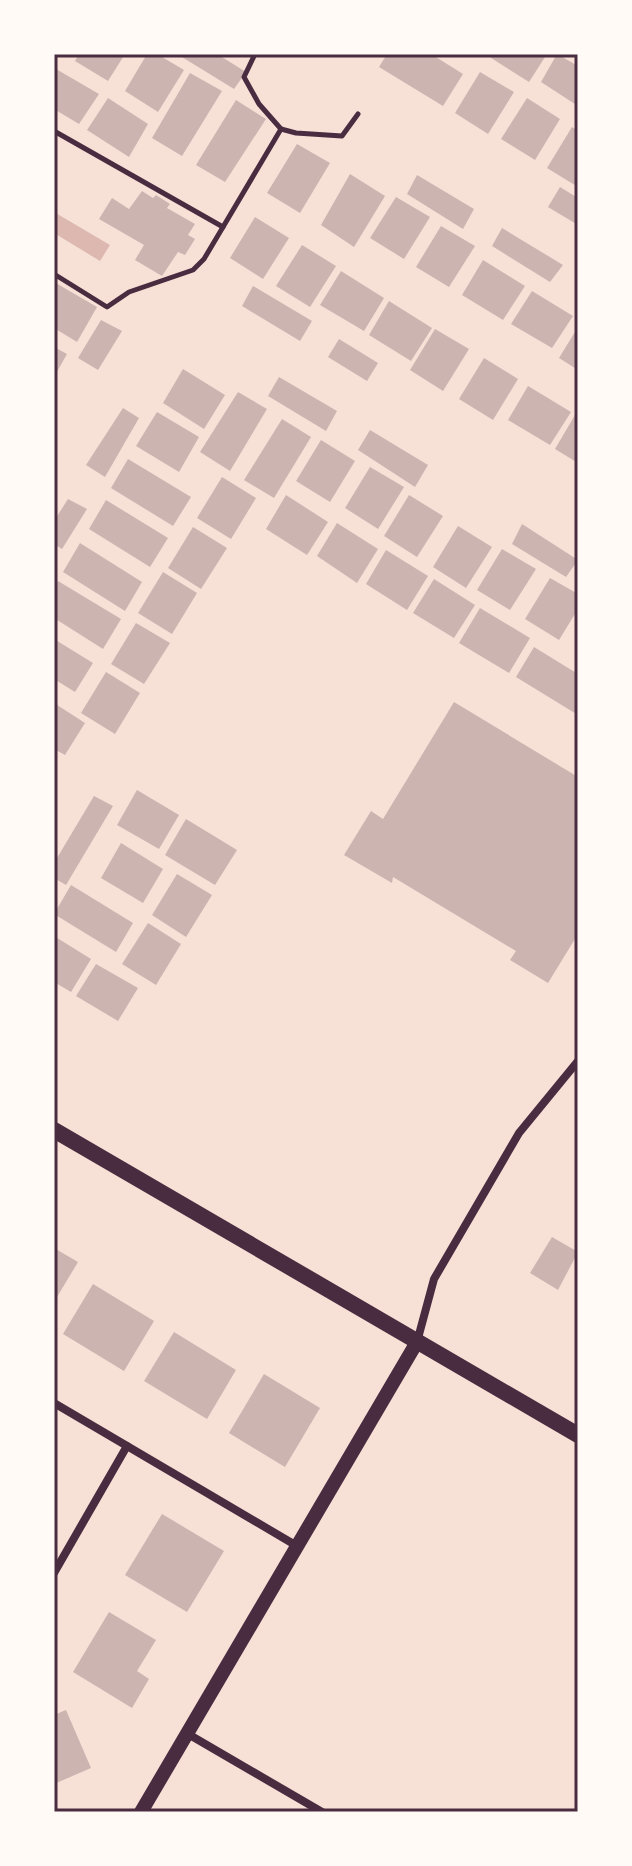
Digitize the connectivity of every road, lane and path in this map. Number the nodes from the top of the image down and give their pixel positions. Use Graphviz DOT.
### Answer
graph roads {
  1 [pos="255,54"];
  2 [pos="358,114"];
  3 [pos="281,129"];
  4 [pos="54,131"];
  5 [pos="223,227"];
  6 [pos="54,274"];
  7 [pos="578,1061"];
  8 [pos="54,1130"];
  9 [pos="417,1342"];
  10 [pos="54,1403"];
  11 [pos="578,1435"];
  12 [pos="127,1446"];
  13 [pos="297,1546"];
  14 [pos="54,1573"];
  15 [pos="188,1734"];
  16 [pos="141,1812"];
  17 [pos="322,1812"];
  1 -- 3 [label="path"];
  2 -- 3 [label="path"];
  3 -- 5 [label="path"];
  4 -- 5 [label="path"];
  5 -- 6 [label="path"];
  7 -- 9 [label="street"];
  8 -- 9 [label="main road"];
  9 -- 11 [label="main road"];
  9 -- 13 [label="street"];
  10 -- 12 [label="street"];
  12 -- 13 [label="street"];
  12 -- 14 [label="street"];
  13 -- 15 [label="street"];
  15 -- 16 [label="street"];
  15 -- 17 [label="street"];
}
